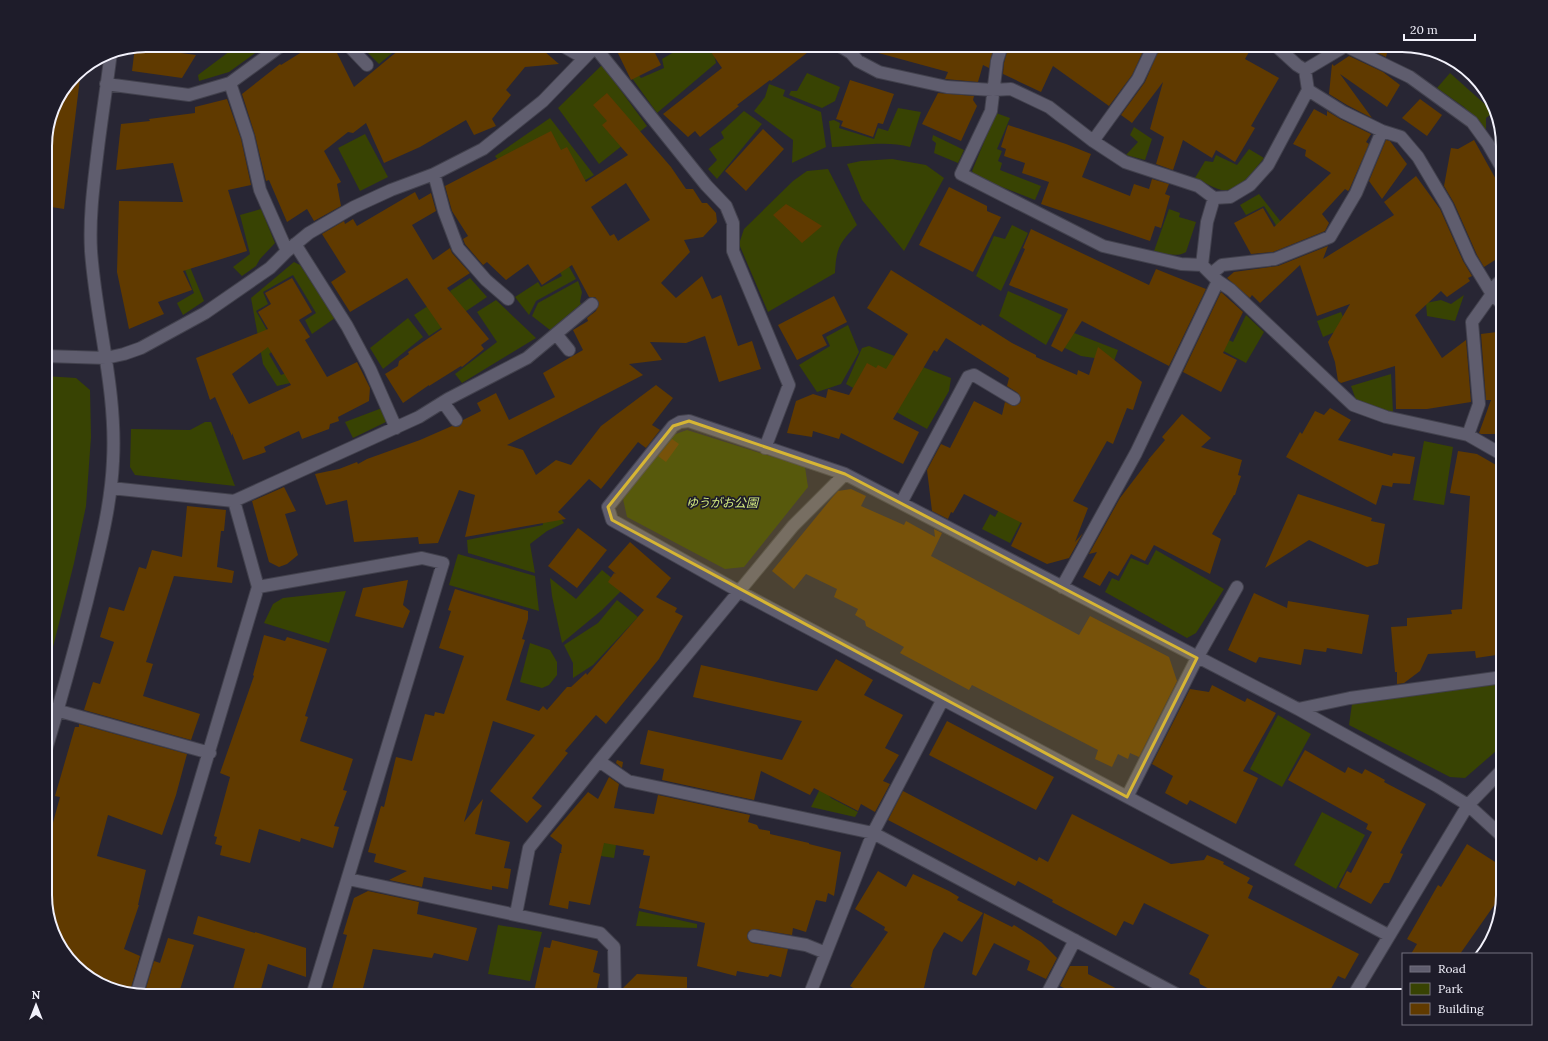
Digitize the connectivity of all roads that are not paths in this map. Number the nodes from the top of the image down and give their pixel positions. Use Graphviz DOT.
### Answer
graph roads {
  1 [pos="272,52"];
  2 [pos="355,52"];
  3 [pos="573,52"];
  4 [pos="590,52"];
  5 [pos="601,52"];
  6 [pos="854,52"];
  7 [pos="1000,52"];
  8 [pos="1151,52"];
  9 [pos="1283,52"];
  10 [pos="1336,52"];
  11 [pos="1358,52"];
  12 [pos="584,58"];
  13 [pos="110,59"];
  14 [pos="367,65"];
  15 [pos="1305,70"];
  16 [pos="230,83"];
  17 [pos="106,84"];
  18 [pos="993,90"];
  19 [pos="1308,90"];
  20 [pos="1382,132"];
  21 [pos="1093,141"];
  22 [pos="1496,158"];
  23 [pos="434,174"];
  24 [pos="1214,198"];
  25 [pos="291,247"];
  26 [pos="1202,265"];
  27 [pos="1214,278"];
  28 [pos="1496,286"];
  29 [pos="1492,294"];
  30 [pos="1496,298"];
  31 [pos="508,299"];
  32 [pos="592,304"];
  33 [pos="556,334"];
  34 [pos="569,350"];
  35 [pos="52,356"];
  36 [pos="106,358"];
  37 [pos="1014,399"];
  38 [pos="443,402"];
  39 [pos="456,420"];
  40 [pos="396,428"];
  41 [pos="1468,435"];
  42 [pos="765,448"];
  43 [pos="1496,451"];
  44 [pos="845,474"];
  45 [pos="111,488"];
  46 [pos="234,501"];
  47 [pos="901,503"];
  48 [pos="258,587"];
  49 [pos="1062,587"];
  50 [pos="1237,587"];
  51 [pos="740,592"];
  52 [pos="1197,658"];
  53 [pos="1496,678"];
  54 [pos="943,699"];
  55 [pos="52,709"];
  56 [pos="1298,709"];
  57 [pos="58,711"];
  58 [pos="52,730"];
  59 [pos="210,753"];
  60 [pos="599,761"];
  61 [pos="1496,776"];
  62 [pos="1127,797"];
  63 [pos="1468,805"];
  64 [pos="1496,831"];
  65 [pos="873,833"];
  66 [pos="348,878"];
  67 [pos="516,914"];
  68 [pos="1388,935"];
  69 [pos="754,936"];
  70 [pos="1075,940"];
  71 [pos="826,953"];
  72 [pos="138,988"];
  73 [pos="314,989"];
  74 [pos="615,989"];
  75 [pos="812,989"];
  76 [pos="1050,989"];
  77 [pos="1167,989"];
  78 [pos="1357,989"];
  1 -- 16 [label="street"];
  2 -- 14 [label="street"];
  3 -- 12 [label="street"];
  4 -- 12 [label="street"];
  5 -- 42 [label="street"];
  6 -- 18 [label="street"];
  7 -- 18 [label="street"];
  8 -- 21 [label="street"];
  9 -- 15 [label="street"];
  10 -- 15 [label="street"];
  11 -- 22 [label="street"];
  12 -- 23 [label="street"];
  13 -- 17 [label="street"];
  15 -- 19 [label="street"];
  16 -- 17 [label="street"];
  16 -- 25 [label="street"];
  17 -- 36 [label="street"];
  18 -- 21 [label="street"];
  18 -- 26 [label="street"];
  19 -- 20 [label="street"];
  19 -- 24 [label="street"];
  20 -- 27 [label="street"];
  20 -- 29 [label="street"];
  21 -- 24 [label="street"];
  23 -- 25 [label="street"];
  23 -- 31 [label="street"];
  24 -- 26 [label="street"];
  25 -- 36 [label="street"];
  25 -- 40 [label="street"];
  26 -- 27 [label="street"];
  27 -- 41 [label="street"];
  27 -- 49 [label="street"];
  28 -- 29 [label="street"];
  29 -- 30 [label="street"];
  29 -- 41 [label="street"];
  32 -- 33 [label="street"];
  33 -- 34 [label="street"];
  33 -- 38 [label="street"];
  35 -- 36 [label="street"];
  36 -- 45 [label="street"];
  37 -- 47 [label="street"];
  38 -- 39 [label="street"];
  38 -- 40 [label="street"];
  40 -- 46 [label="street"];
  41 -- 43 [label="street"];
  42 -- 44 [label="street"];
  42 -- 51 [label="street"];
  44 -- 47 [label="street"];
  44 -- 51 [label="street"];
  45 -- 46 [label="street"];
  45 -- 57 [label="street"];
  46 -- 48 [label="street"];
  47 -- 49 [label="street"];
  48 -- 59 [label="street"];
  48 -- 66 [label="street"];
  49 -- 52 [label="street"];
  50 -- 52 [label="street"];
  51 -- 54 [label="street"];
  51 -- 60 [label="street"];
  52 -- 56 [label="street"];
  52 -- 62 [label="street"];
  53 -- 56 [label="street"];
  54 -- 62 [label="street"];
  54 -- 65 [label="street"];
  55 -- 57 [label="street"];
  56 -- 63 [label="street"];
  57 -- 58 [label="street"];
  57 -- 59 [label="street"];
  59 -- 72 [label="street"];
  60 -- 65 [label="street"];
  60 -- 67 [label="street"];
  61 -- 63 [label="street"];
  62 -- 68 [label="street"];
  63 -- 64 [label="street"];
  63 -- 68 [label="street"];
  65 -- 70 [label="street"];
  65 -- 71 [label="street"];
  66 -- 67 [label="street"];
  66 -- 73 [label="street"];
  67 -- 74 [label="street"];
  68 -- 78 [label="street"];
  69 -- 71 [label="street"];
  70 -- 76 [label="street"];
  70 -- 77 [label="street"];
  71 -- 75 [label="street"];
}
